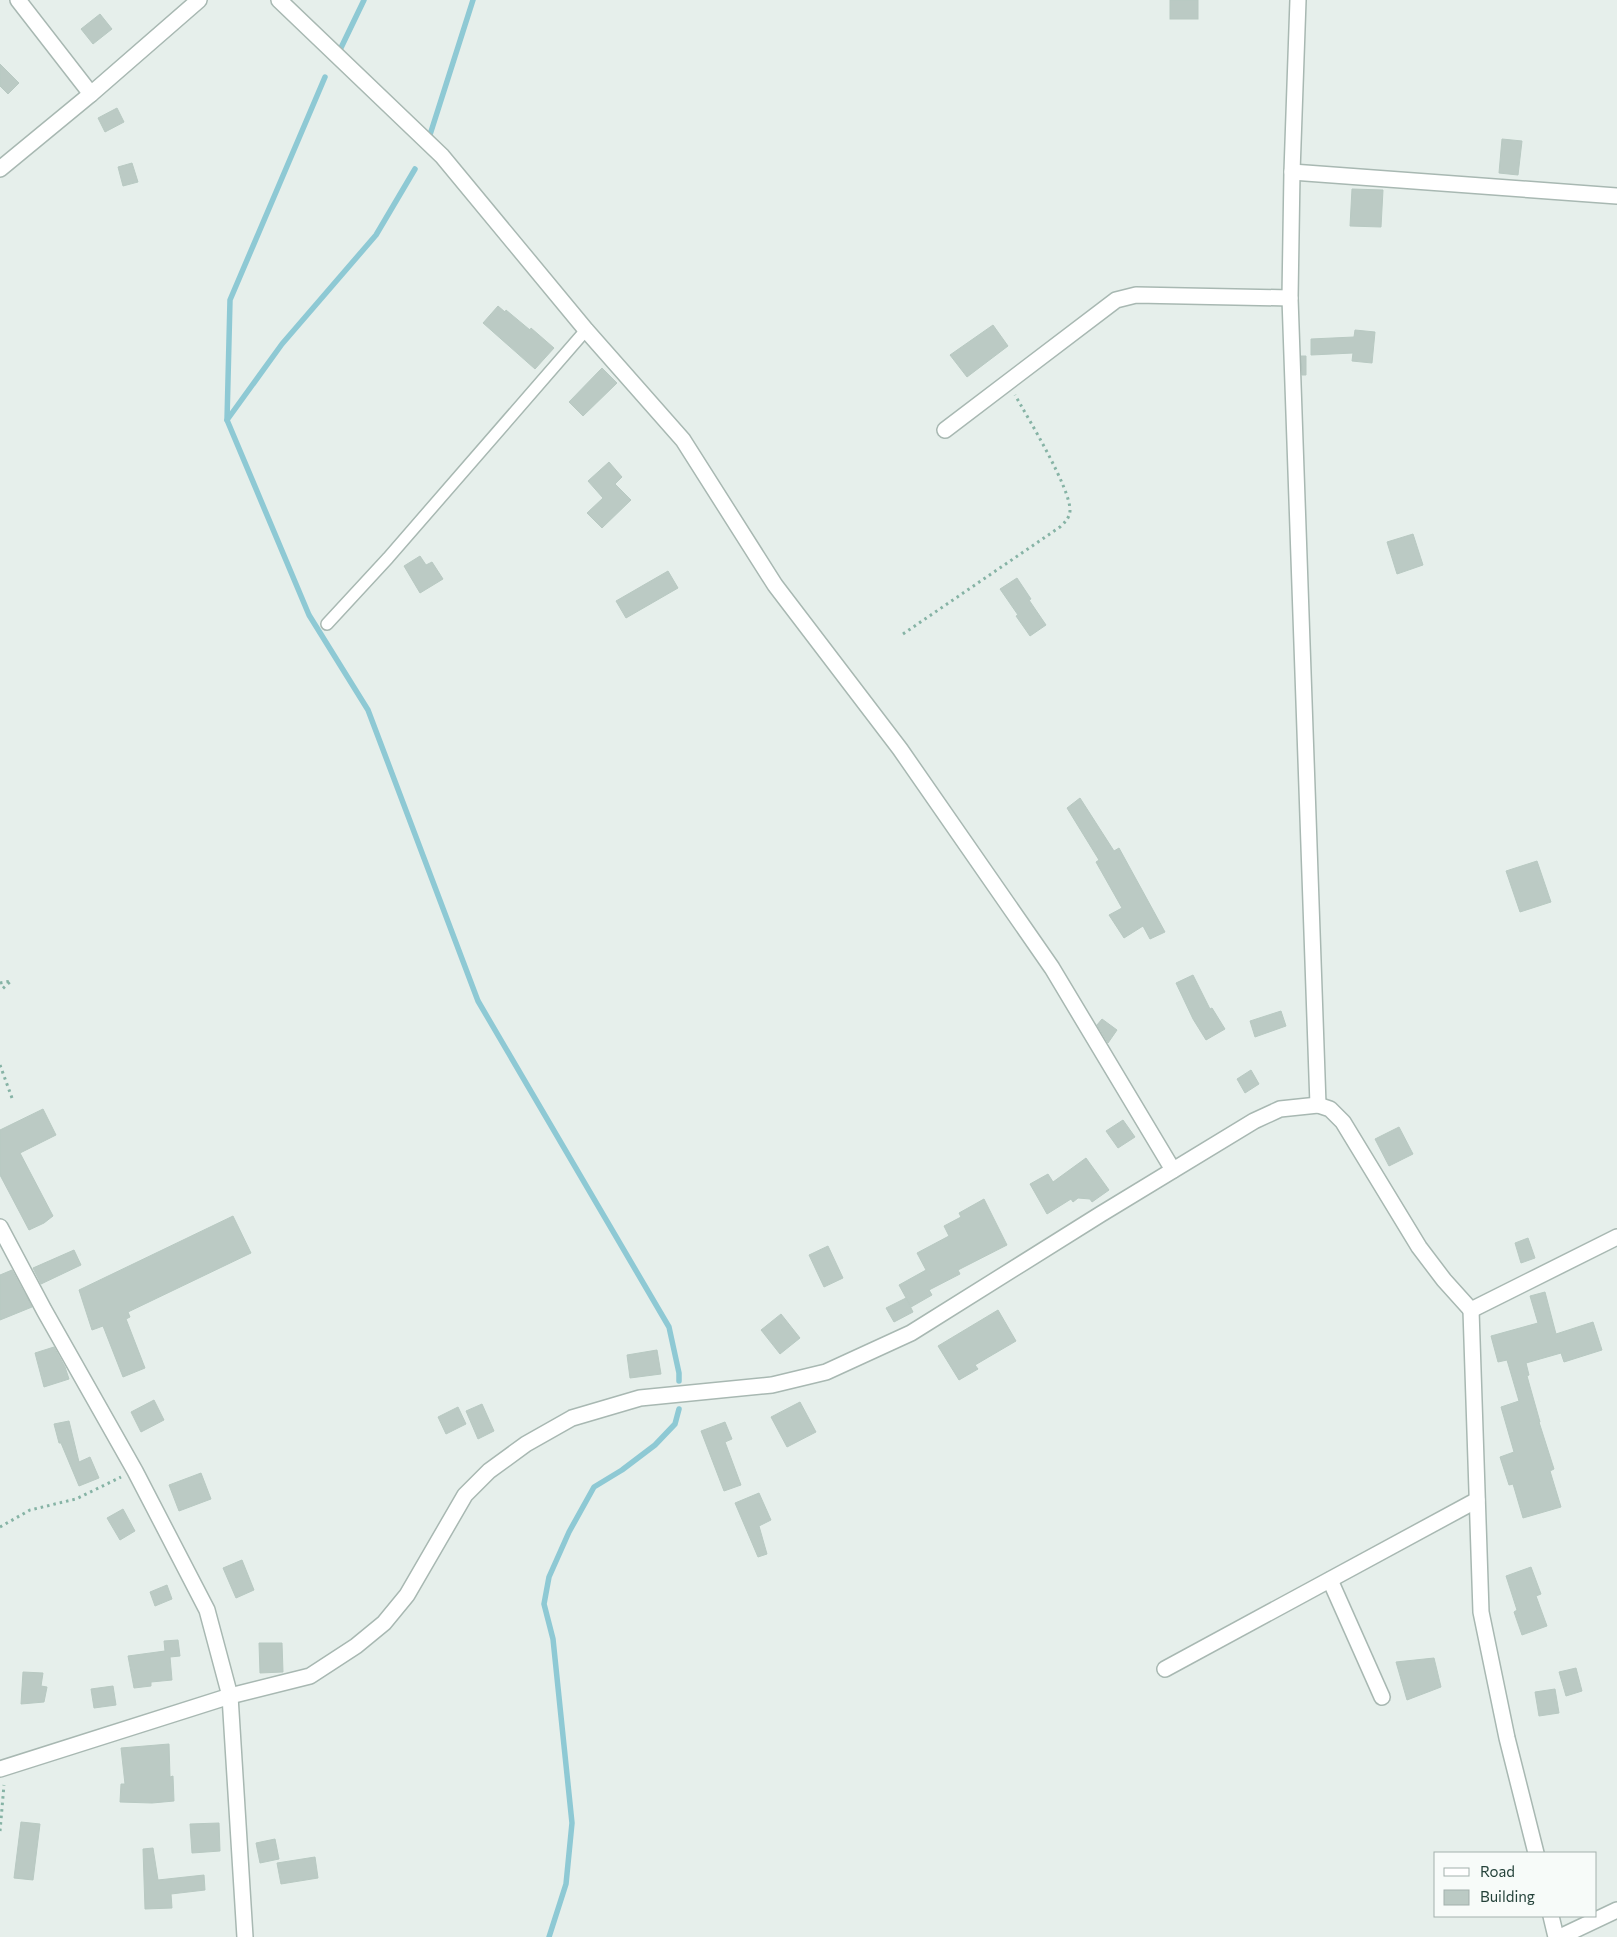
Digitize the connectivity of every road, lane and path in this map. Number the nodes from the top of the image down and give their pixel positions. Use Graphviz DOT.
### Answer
graph roads {
  1 [pos="18,0"];
  2 [pos="199,0"];
  3 [pos="278,0"];
  4 [pos="1298,0"];
  5 [pos="91,94"];
  6 [pos="0,169"];
  7 [pos="1292,172"];
  8 [pos="1617,196"];
  9 [pos="1290,298"];
  10 [pos="586,330"];
  11 [pos="1008,381"];
  12 [pos="945,430"];
  13 [pos="327,624"];
  14 [pos="902,634"];
  15 [pos="0,983"];
  16 [pos="0,991"];
  17 [pos="0,1065"];
  18 [pos="12,1098"];
  19 [pos="1318,1105"];
  20 [pos="1173,1170"];
  21 [pos="0,1227"];
  22 [pos="1617,1237"];
  23 [pos="1472,1310"];
  24 [pos="135,1471"];
  25 [pos="1478,1500"];
  26 [pos="0,1527"];
  27 [pos="1330,1580"];
  28 [pos="1165,1669"];
  29 [pos="230,1696"];
  30 [pos="1382,1697"];
  31 [pos="3,1768"];
  32 [pos="0,1831"];
  33 [pos="1536,1852"];
  34 [pos="1617,1910"];
  35 [pos="1551,1917"];
  36 [pos="245,1937"];
  37 [pos="1558,1937"];
  1 -- 5 [label="street"];
  2 -- 5 [label="street"];
  3 -- 10 [label="street"];
  4 -- 7 [label="street"];
  5 -- 6 [label="street"];
  7 -- 8 [label="street"];
  7 -- 9 [label="street"];
  9 -- 11 [label="street"];
  9 -- 19 [label="street"];
  10 -- 13 [label="lane"];
  10 -- 20 [label="street"];
  11 -- 12 [label="street"];
  11 -- 14 [label="path"];
  15 -- 16 [label="path"];
  17 -- 18 [label="path"];
  19 -- 20 [label="street"];
  19 -- 23 [label="street"];
  20 -- 29 [label="street"];
  21 -- 24 [label="street"];
  22 -- 23 [label="street"];
  23 -- 25 [label="street"];
  24 -- 26 [label="path"];
  24 -- 29 [label="street"];
  25 -- 27 [label="street"];
  25 -- 33 [label="street"];
  27 -- 28 [label="street"];
  27 -- 30 [label="street"];
  29 -- 31 [label="street"];
  29 -- 36 [label="street"];
  31 -- 32 [label="path"];
  34 -- 37 [label="street"];
  35 -- 37 [label="street"];
}
